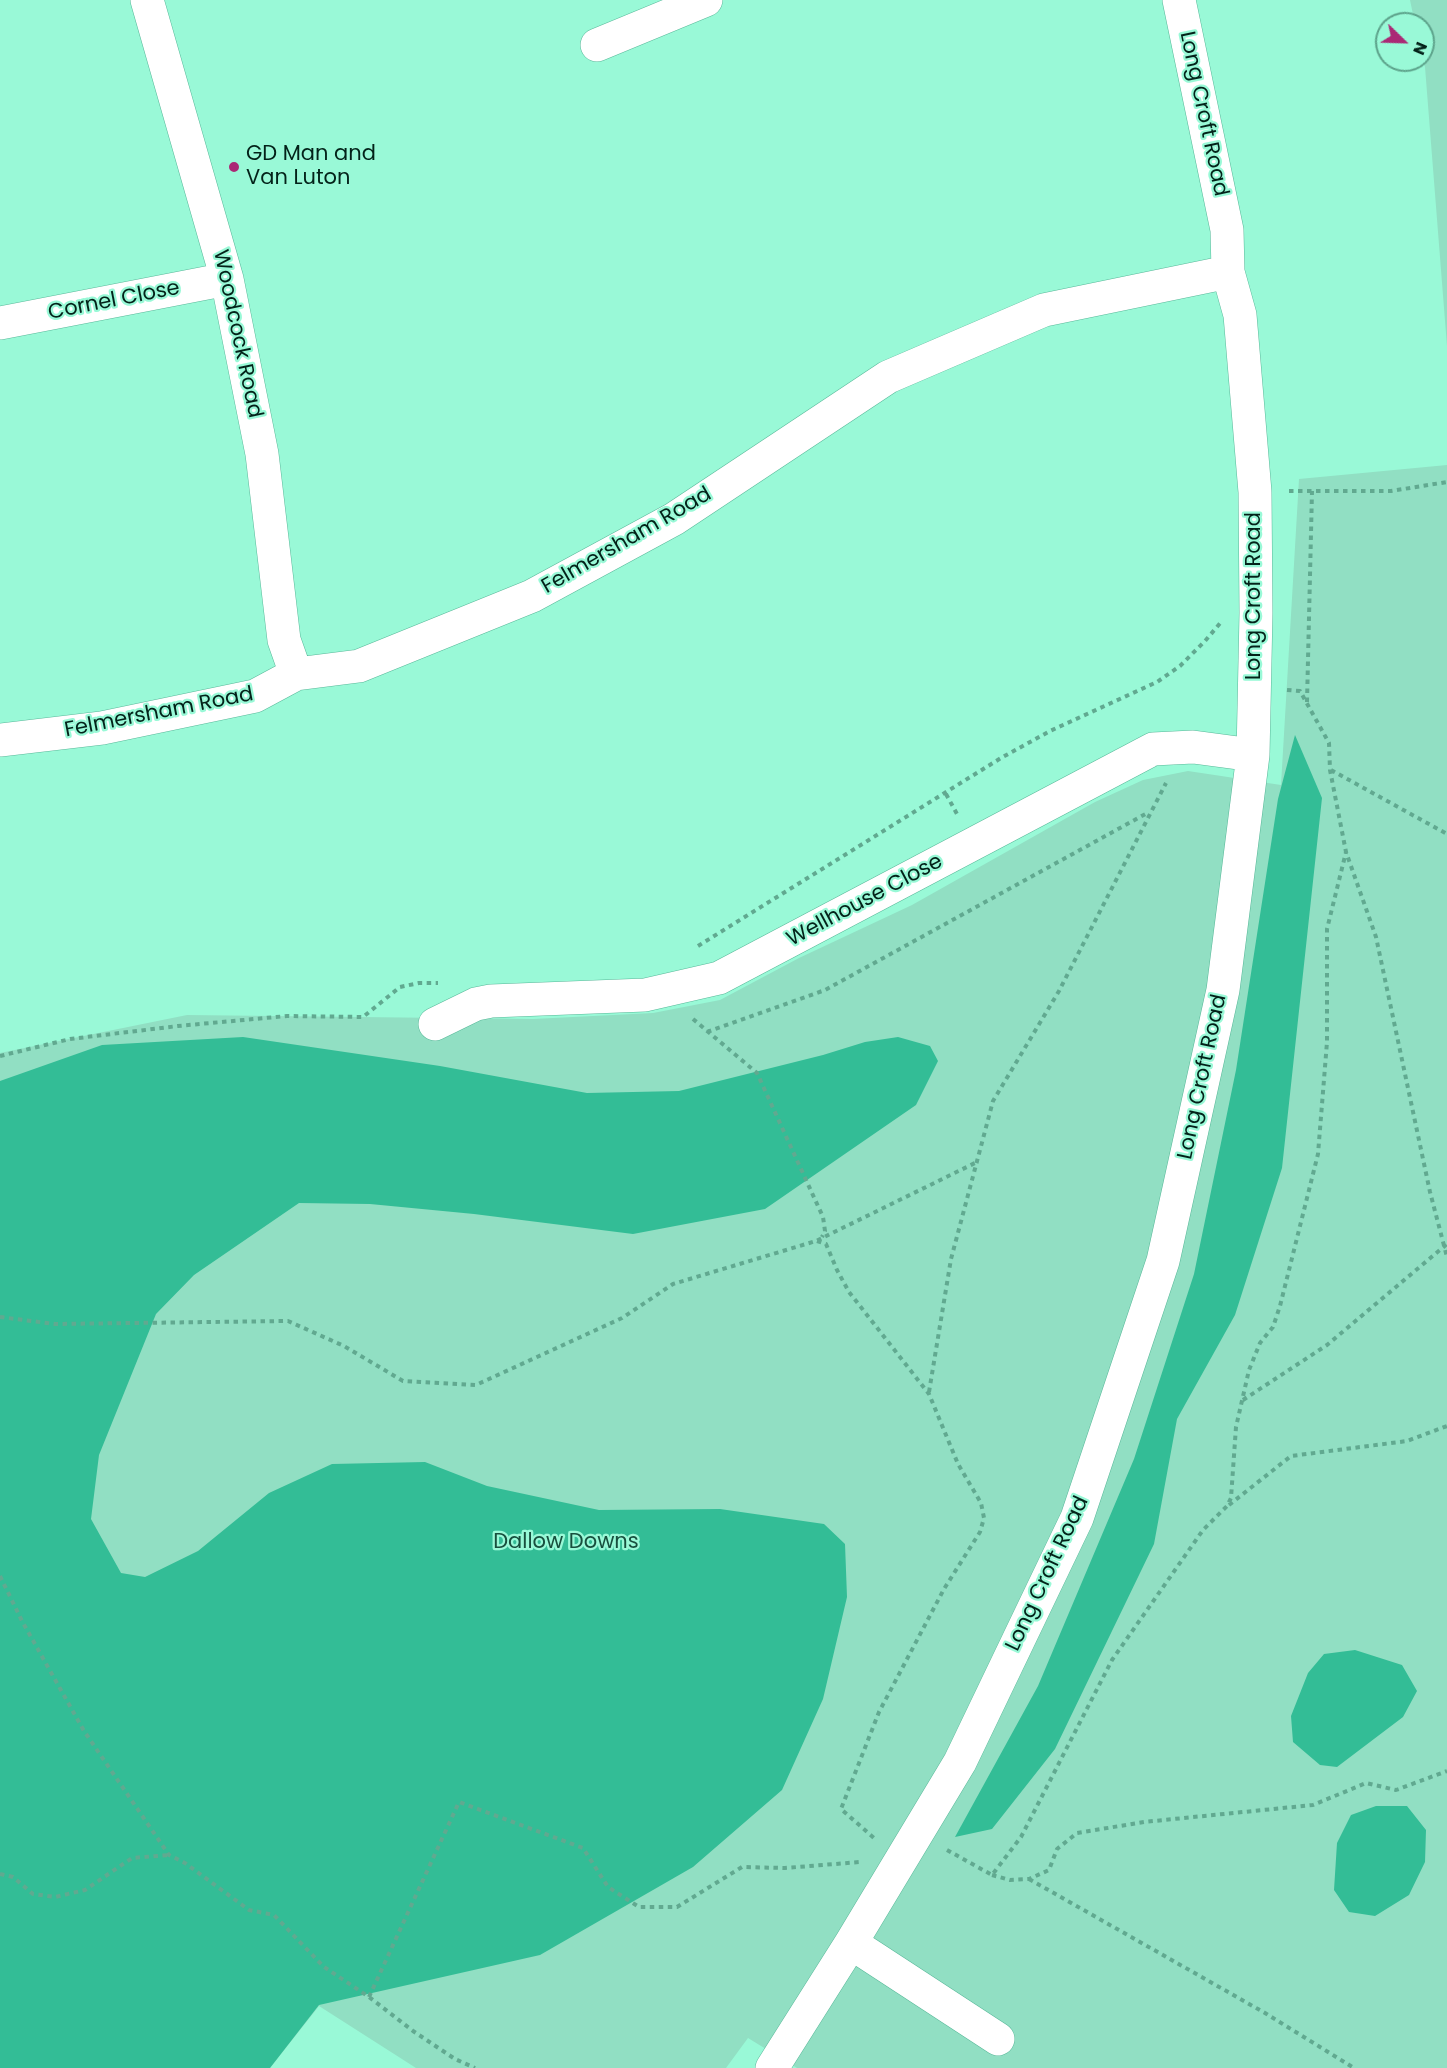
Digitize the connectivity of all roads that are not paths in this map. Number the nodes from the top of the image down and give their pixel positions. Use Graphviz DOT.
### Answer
graph roads {
  1 [pos="147,0"];
  2 [pos="706,0"];
  3 [pos="1179,0"];
  4 [pos="597,45"];
  5 [pos="1228,272"];
  6 [pos="228,279"];
  7 [pos="0,323"];
  8 [pos="296,674"];
  9 [pos="0,740"];
  10 [pos="1253,755"];
  11 [pos="449,1018"];
  12 [pos="851,1943"];
  13 [pos="998,2039"];
  14 [pos="772,2068"];
  1 -- 6 [label="street, Woodcock Road"];
  2 -- 4 [label="street"];
  3 -- 5 [label="street, Long Croft Road"];
  5 -- 8 [label="street, Felmersham Road"];
  5 -- 10 [label="street, Long Croft Road"];
  6 -- 7 [label="street, Cornel Close"];
  6 -- 8 [label="street, Woodcock Road"];
  8 -- 9 [label="street, Felmersham Road"];
  10 -- 11 [label="street, Wellhouse Close"];
  10 -- 12 [label="street, Long Croft Road"];
  12 -- 13 [label="street"];
  12 -- 14 [label="street, Long Croft Road"];
}
